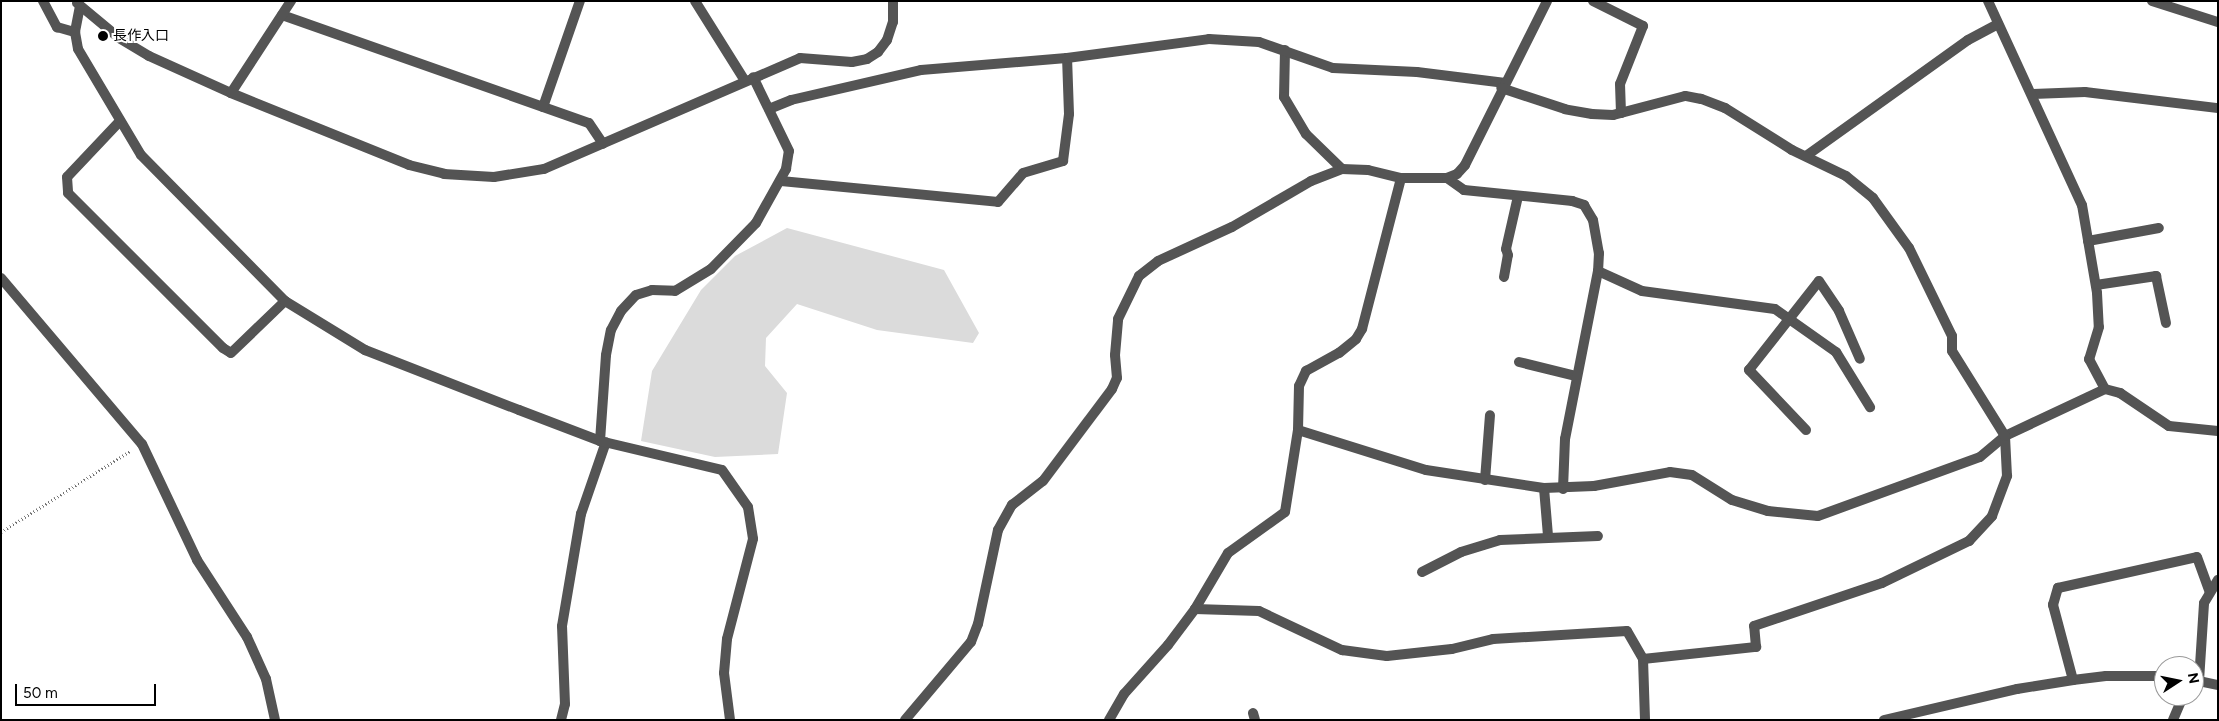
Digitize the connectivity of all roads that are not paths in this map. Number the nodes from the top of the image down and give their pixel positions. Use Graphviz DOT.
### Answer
graph roads {
  1 [pos="43,1"];
  2 [pos="291,1"];
  3 [pos="580,1"];
  4 [pos="695,1"];
  5 [pos="893,1"];
  6 [pos="1547,1"];
  7 [pos="1592,1"];
  8 [pos="1988,1"];
  9 [pos="2152,1"];
  10 [pos="78,4"];
  11 [pos="282,15"];
  12 [pos="2218,22"];
  13 [pos="1998,24"];
  14 [pos="75,32"];
  15 [pos="1285,50"];
  16 [pos="1067,58"];
  17 [pos="749,79"];
  18 [pos="1503,85"];
  19 [pos="230,93"];
  20 [pos="2033,94"];
  21 [pos="543,107"];
  22 [pos="2218,108"];
  23 [pos="769,109"];
  24 [pos="1621,113"];
  25 [pos="120,121"];
  26 [pos="603,144"];
  27 [pos="1806,156"];
  28 [pos="1342,169"];
  29 [pos="1401,178"];
  30 [pos="1447,178"];
  31 [pos="781,181"];
  32 [pos="1518,196"];
  33 [pos="2159,228"];
  34 [pos="2088,241"];
  35 [pos="1598,271"];
  36 [pos="1504,277"];
  37 [pos="1,278"];
  38 [pos="2096,285"];
  39 [pos="285,301"];
  40 [pos="1787,318"];
  41 [pos="2166,323"];
  42 [pos="1860,359"];
  43 [pos="1519,362"];
  44 [pos="1576,376"];
  45 [pos="2105,389"];
  46 [pos="1870,407"];
  47 [pos="1490,416"];
  48 [pos="1298,430"];
  49 [pos="1806,430"];
  50 [pos="2218,431"];
  51 [pos="2005,436"];
  52 [pos="603,442"];
  53 [pos="1485,480"];
  54 [pos="1544,488"];
  55 [pos="1563,489"];
  56 [pos="1548,536"];
  57 [pos="1598,536"];
  58 [pos="1422,572"];
  59 [pos="2218,580"];
  60 [pos="2210,592"];
  61 [pos="1195,609"];
  62 [pos="2199,656"];
  63 [pos="1644,659"];
  64 [pos="2154,676"];
  65 [pos="2073,680"];
  66 [pos="2204,682"];
  67 [pos="2218,685"];
  68 [pos="2179,706"];
  69 [pos="275,720"];
  70 [pos="561,720"];
  71 [pos="730,720"];
  72 [pos="905,720"];
  73 [pos="1109,720"];
  74 [pos="1645,720"];
  75 [pos="1884,720"];
  76 [pos="2173,720"];
  1 -- 14 [label="street"];
  2 -- 11 [label="street"];
  3 -- 21 [label="street"];
  4 -- 17 [label="street"];
  5 -- 17 [label="street"];
  6 -- 18 [label="street"];
  7 -- 24 [label="street"];
  8 -- 13 [label="street"];
  9 -- 12 [label="street"];
  10 -- 14 [label="street"];
  10 -- 19 [label="street"];
  11 -- 19 [label="street"];
  11 -- 21 [label="street"];
  13 -- 20 [label="street"];
  13 -- 27 [label="street"];
  14 -- 25 [label="street"];
  15 -- 16 [label="street"];
  15 -- 18 [label="street"];
  15 -- 28 [label="street"];
  16 -- 23 [label="street"];
  16 -- 31 [label="street"];
  17 -- 23 [label="street"];
  17 -- 26 [label="street"];
  18 -- 24 [label="street"];
  18 -- 30 [label="street"];
  19 -- 26 [label="street"];
  20 -- 22 [label="street"];
  20 -- 34 [label="street"];
  21 -- 26 [label="street"];
  23 -- 31 [label="street"];
  24 -- 27 [label="street"];
  25 -- 39 [label="street"];
  25 -- 39 [label="street"];
  27 -- 51 [label="street"];
  28 -- 29 [label="street"];
  28 -- 72 [label="street"];
  29 -- 30 [label="street"];
  29 -- 48 [label="street"];
  30 -- 32 [label="street"];
  31 -- 52 [label="street"];
  32 -- 35 [label="street"];
  32 -- 36 [label="street"];
  33 -- 34 [label="street"];
  34 -- 38 [label="street"];
  35 -- 40 [label="street"];
  35 -- 44 [label="street"];
  37 -- 69 [label="street"];
  38 -- 41 [label="street"];
  38 -- 45 [label="street"];
  39 -- 52 [label="street"];
  40 -- 42 [label="street"];
  40 -- 46 [label="street"];
  40 -- 49 [label="street"];
  43 -- 44 [label="street"];
  44 -- 55 [label="street"];
  45 -- 50 [label="street"];
  45 -- 51 [label="street"];
  47 -- 53 [label="street"];
  48 -- 53 [label="street"];
  48 -- 61 [label="street"];
  51 -- 55 [label="street"];
  51 -- 63 [label="street"];
  52 -- 70 [label="street"];
  52 -- 71 [label="street"];
  53 -- 54 [label="street"];
  54 -- 55 [label="street"];
  54 -- 56 [label="street"];
  56 -- 57 [label="street"];
  56 -- 58 [label="street"];
  59 -- 60 [label="street"];
  60 -- 62 [label="street"];
  60 -- 65 [label="street"];
  61 -- 63 [label="street"];
  61 -- 73 [label="street"];
  63 -- 74 [label="street"];
  64 -- 65 [label="street"];
  65 -- 75 [label="street"];
  66 -- 67 [label="street"];
  68 -- 76 [label="street"];
}
